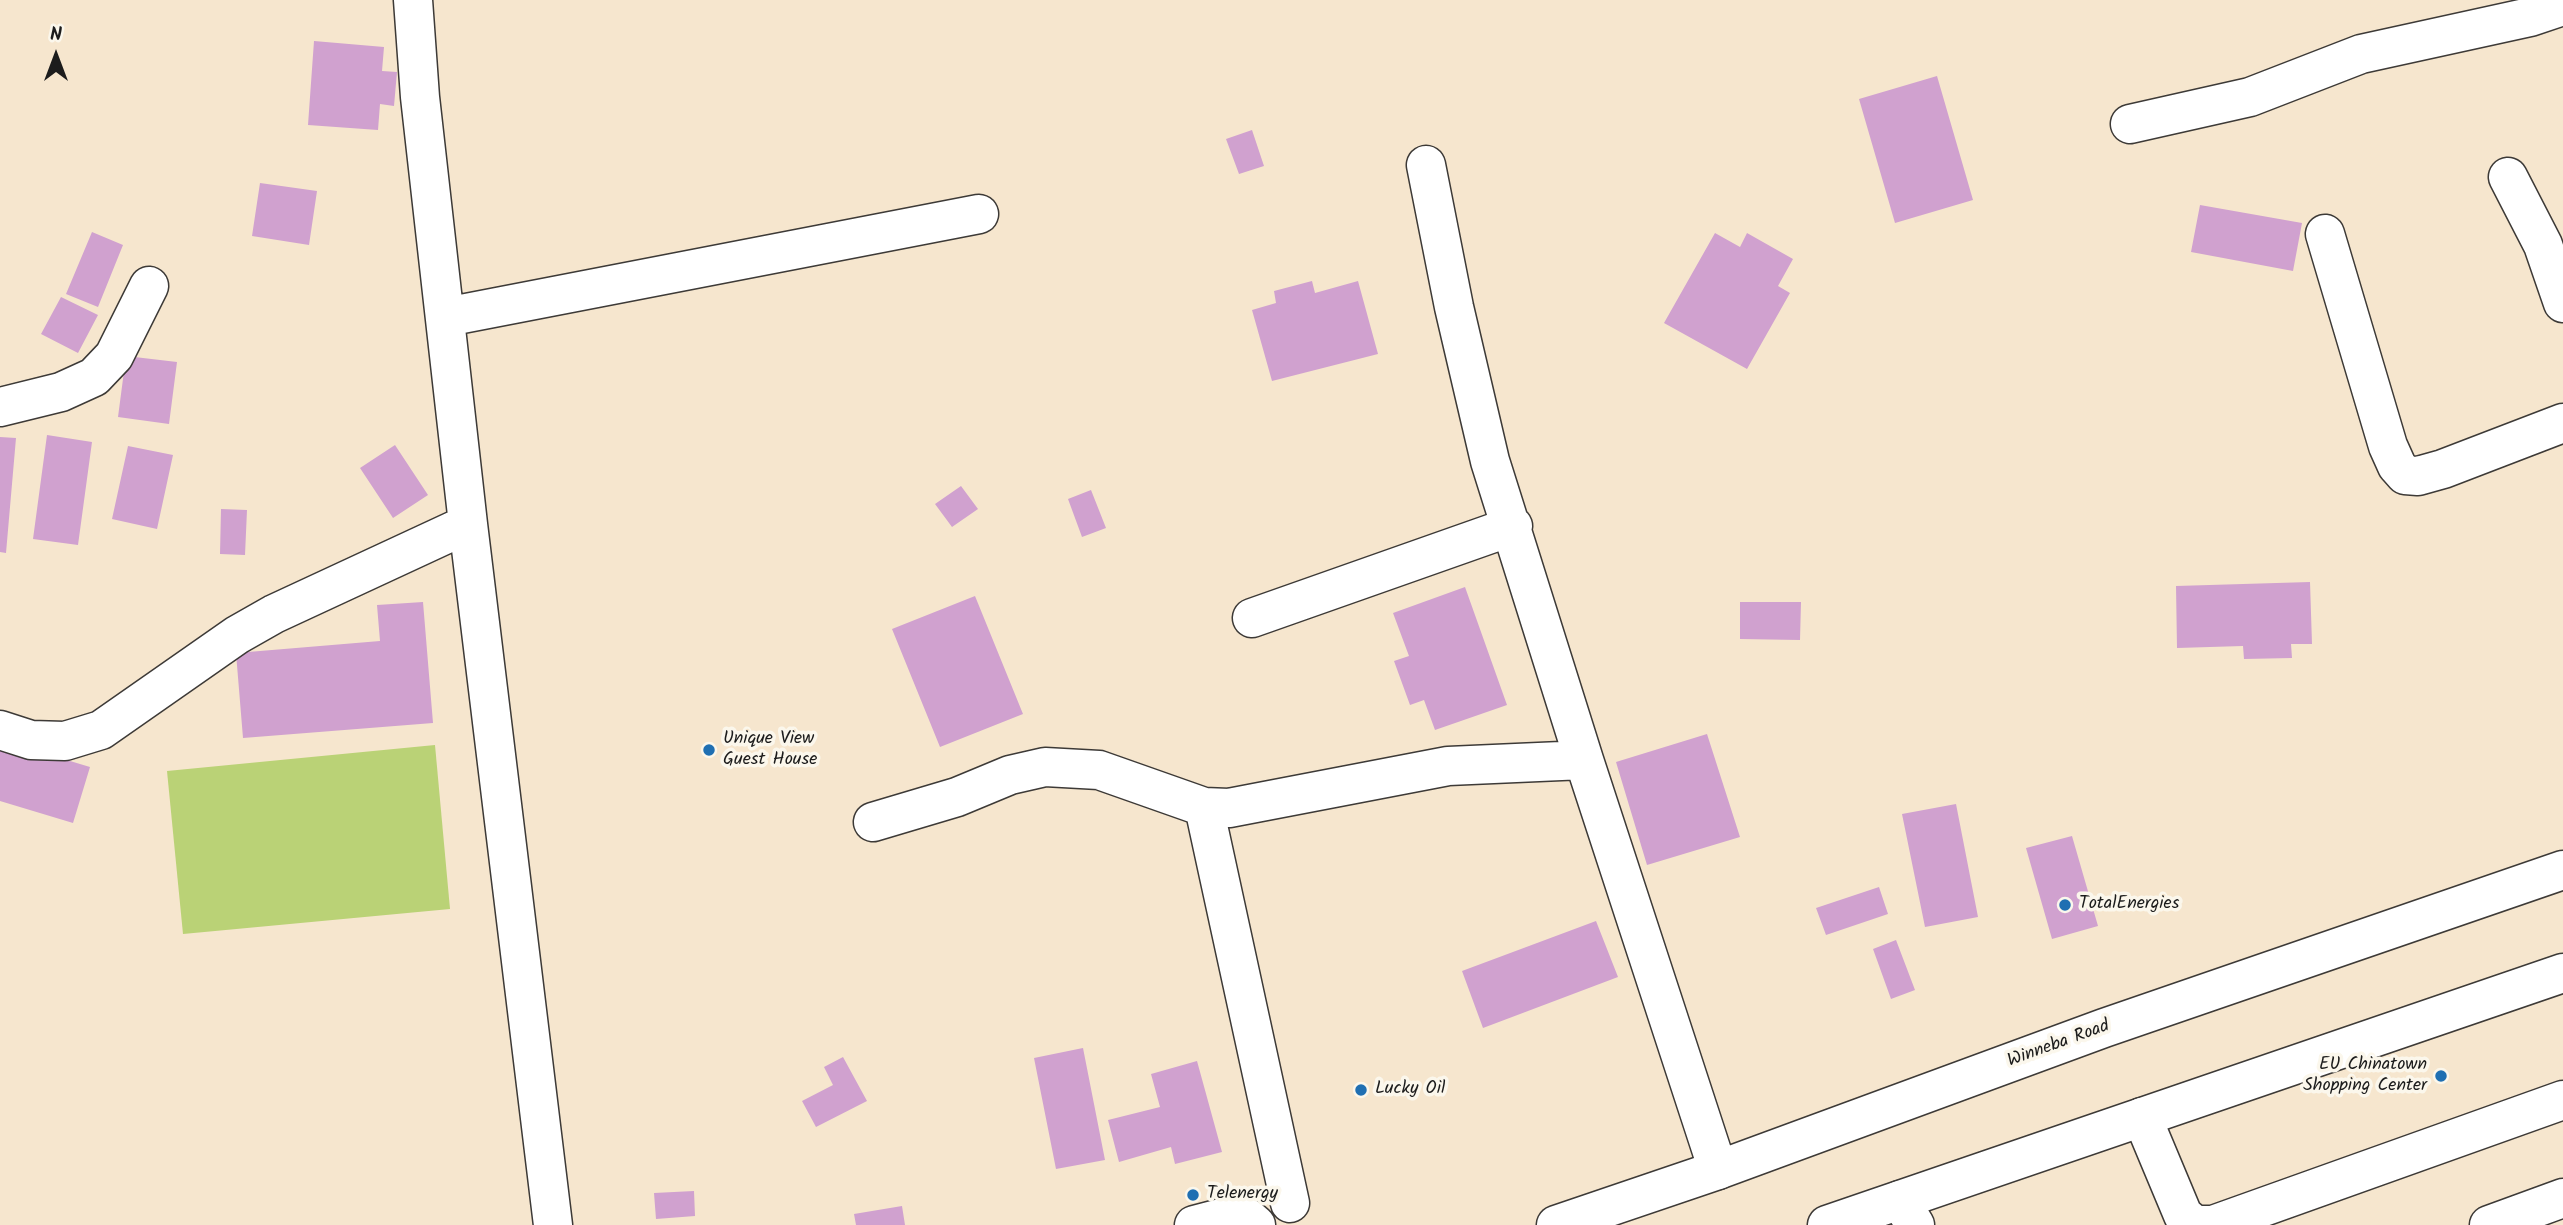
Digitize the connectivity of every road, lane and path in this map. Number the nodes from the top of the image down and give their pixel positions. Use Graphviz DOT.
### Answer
graph roads {
  1 [pos="413,0"];
  2 [pos="2563,6"];
  3 [pos="2130,124"];
  4 [pos="1426,164"];
  5 [pos="2508,177"];
  6 [pos="979,214"];
  7 [pos="2325,234"];
  8 [pos="149,286"];
  9 [pos="2563,303"];
  10 [pos="446,317"];
  11 [pos="0,407"];
  12 [pos="2563,423"];
  13 [pos="468,524"];
  14 [pos="1513,527"];
  15 [pos="1252,618"];
  16 [pos="0,730"];
  17 [pos="1584,760"];
  18 [pos="1204,807"];
  19 [pos="873,822"];
  20 [pos="2563,870"];
  21 [pos="2562,978"];
  22 [pos="2563,1100"];
  23 [pos="2142,1117"];
  24 [pos="1718,1170"];
  25 [pos="2563,1198"];
  26 [pos="1290,1203"];
  27 [pos="1907,1212"];
  28 [pos="2270,1215"];
  29 [pos="553,1225"];
  30 [pos="1194,1225"];
  31 [pos="1256,1225"];
  32 [pos="1556,1225"];
  33 [pos="1827,1225"];
  34 [pos="2194,1225"];
  35 [pos="2489,1225"];
  1 -- 10 [label="main road"];
  2 -- 3 [label="main road"];
  4 -- 14 [label="main road"];
  5 -- 9 [label="main road"];
  6 -- 10 [label="main road"];
  7 -- 12 [label="main road"];
  8 -- 11 [label="main road"];
  10 -- 13 [label="main road"];
  13 -- 16 [label="main road"];
  13 -- 29 [label="main road"];
  14 -- 15 [label="main road"];
  14 -- 17 [label="main road"];
  17 -- 18 [label="main road"];
  17 -- 24 [label="main road"];
  18 -- 19 [label="main road"];
  18 -- 26 [label="main road"];
  20 -- 24 [label="main road, Winneba Road"];
  21 -- 23 [label="main road"];
  22 -- 28 [label="main road"];
  23 -- 27 [label="main road"];
  23 -- 34 [label="main road"];
  24 -- 32 [label="main road, Winneba Road"];
  25 -- 35 [label="main road"];
  27 -- 33 [label="main road"];
  28 -- 34 [label="main road"];
  30 -- 31 [label="main road"];
}
